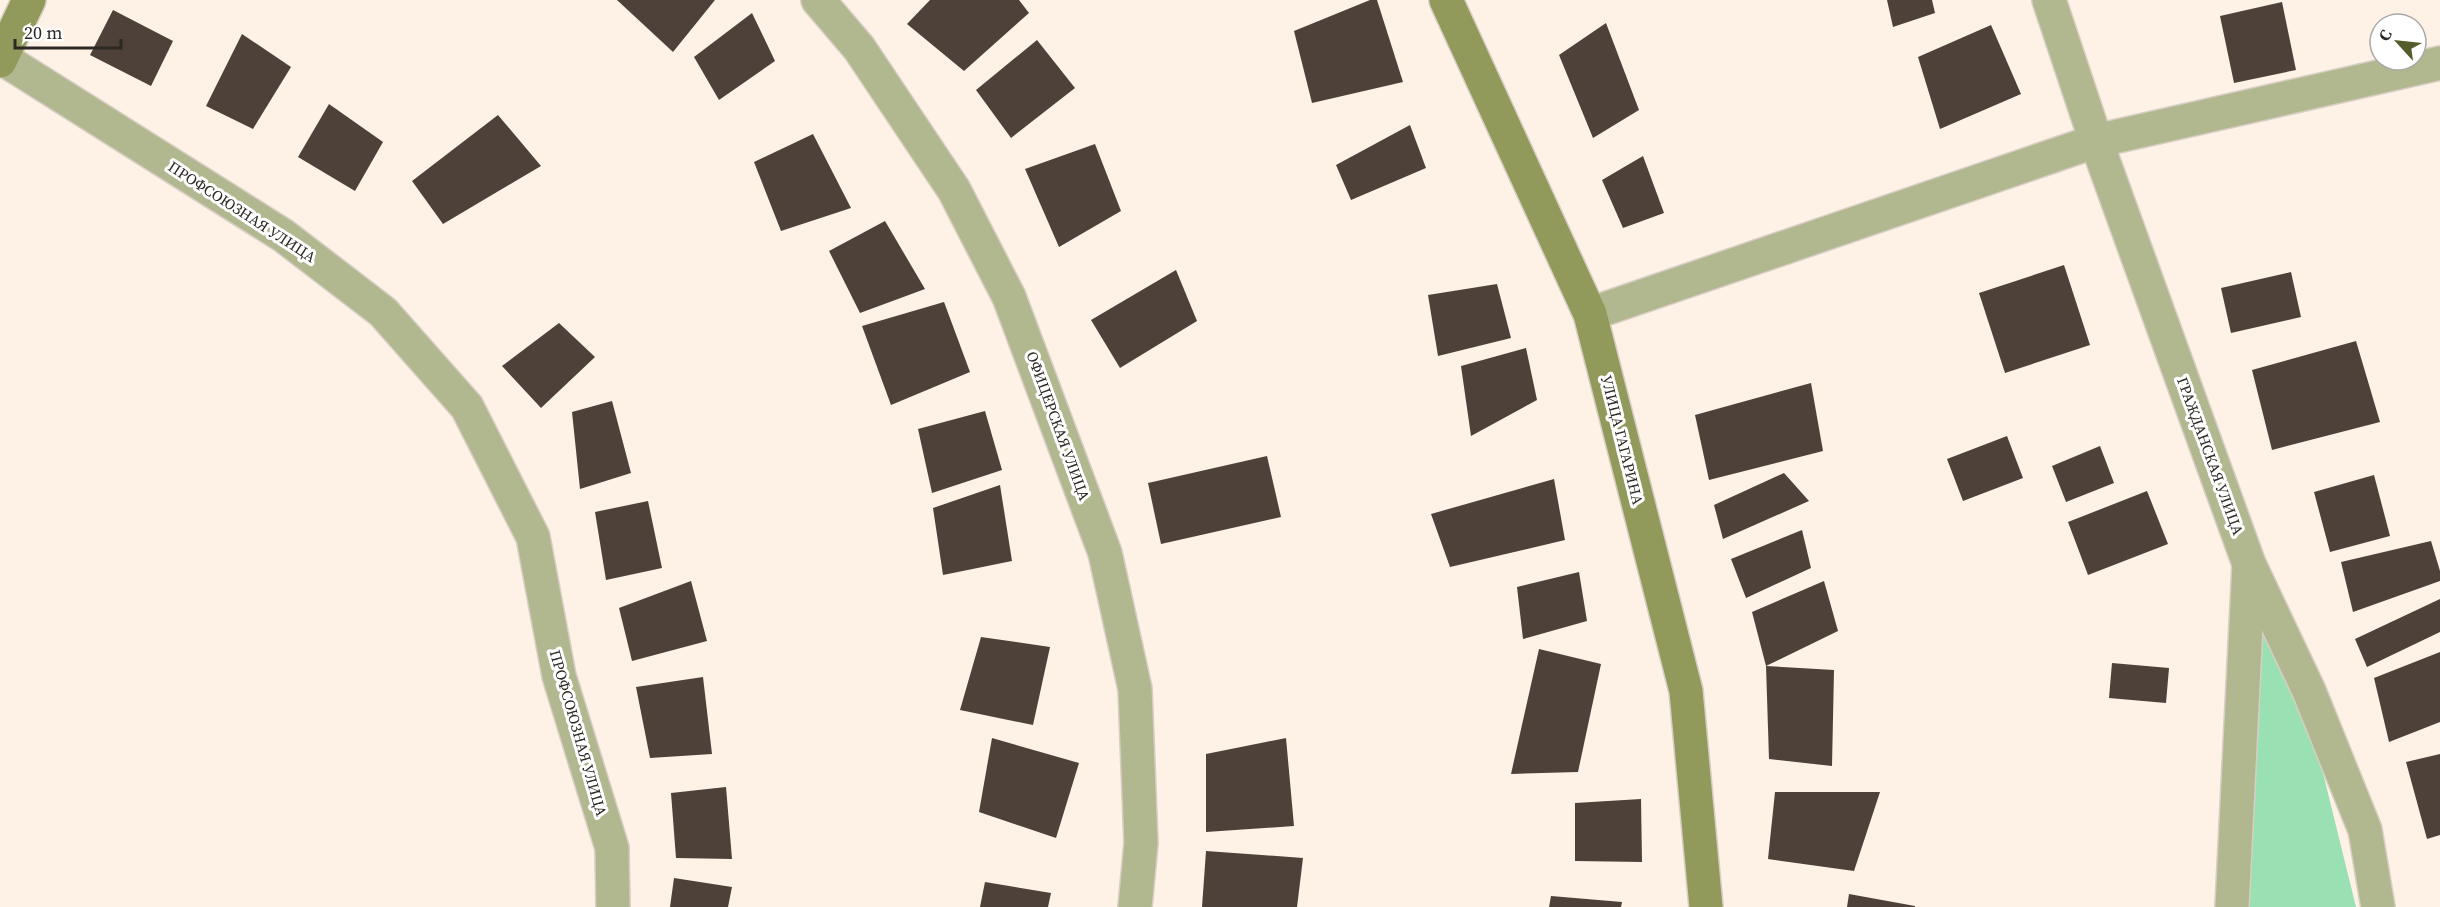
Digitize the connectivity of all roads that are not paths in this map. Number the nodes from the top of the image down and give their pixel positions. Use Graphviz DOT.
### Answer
graph roads {
  1 [pos="29,0"];
  2 [pos="818,0"];
  3 [pos="1446,0"];
  4 [pos="2049,0"];
  5 [pos="0,59"];
  6 [pos="2440,63"];
  7 [pos="2096,141"];
  8 [pos="1590,314"];
  9 [pos="2249,564"];
  10 [pos="613,907"];
  11 [pos="1136,907"];
  12 [pos="1706,907"];
  13 [pos="2232,907"];
  14 [pos="2378,907"];
  1 -- 5 [label="main road"];
  2 -- 11 [label="street, ОФИЦЕРСКАЯ УЛИЦА"];
  3 -- 8 [label="main road, УЛИЦА ГАГАРИНА"];
  4 -- 7 [label="street, ГРАЖДАНСКАЯ УЛИЦА"];
  5 -- 10 [label="street, ПРОФСОЮЗНАЯ УЛИЦА"];
  6 -- 7 [label="street"];
  7 -- 8 [label="street"];
  7 -- 9 [label="street, ГРАЖДАНСКАЯ УЛИЦА"];
  8 -- 12 [label="main road, УЛИЦА ГАГАРИНА"];
  9 -- 13 [label="street"];
  9 -- 14 [label="street, ГРАЖДАНСКАЯ УЛИЦА"];
}
